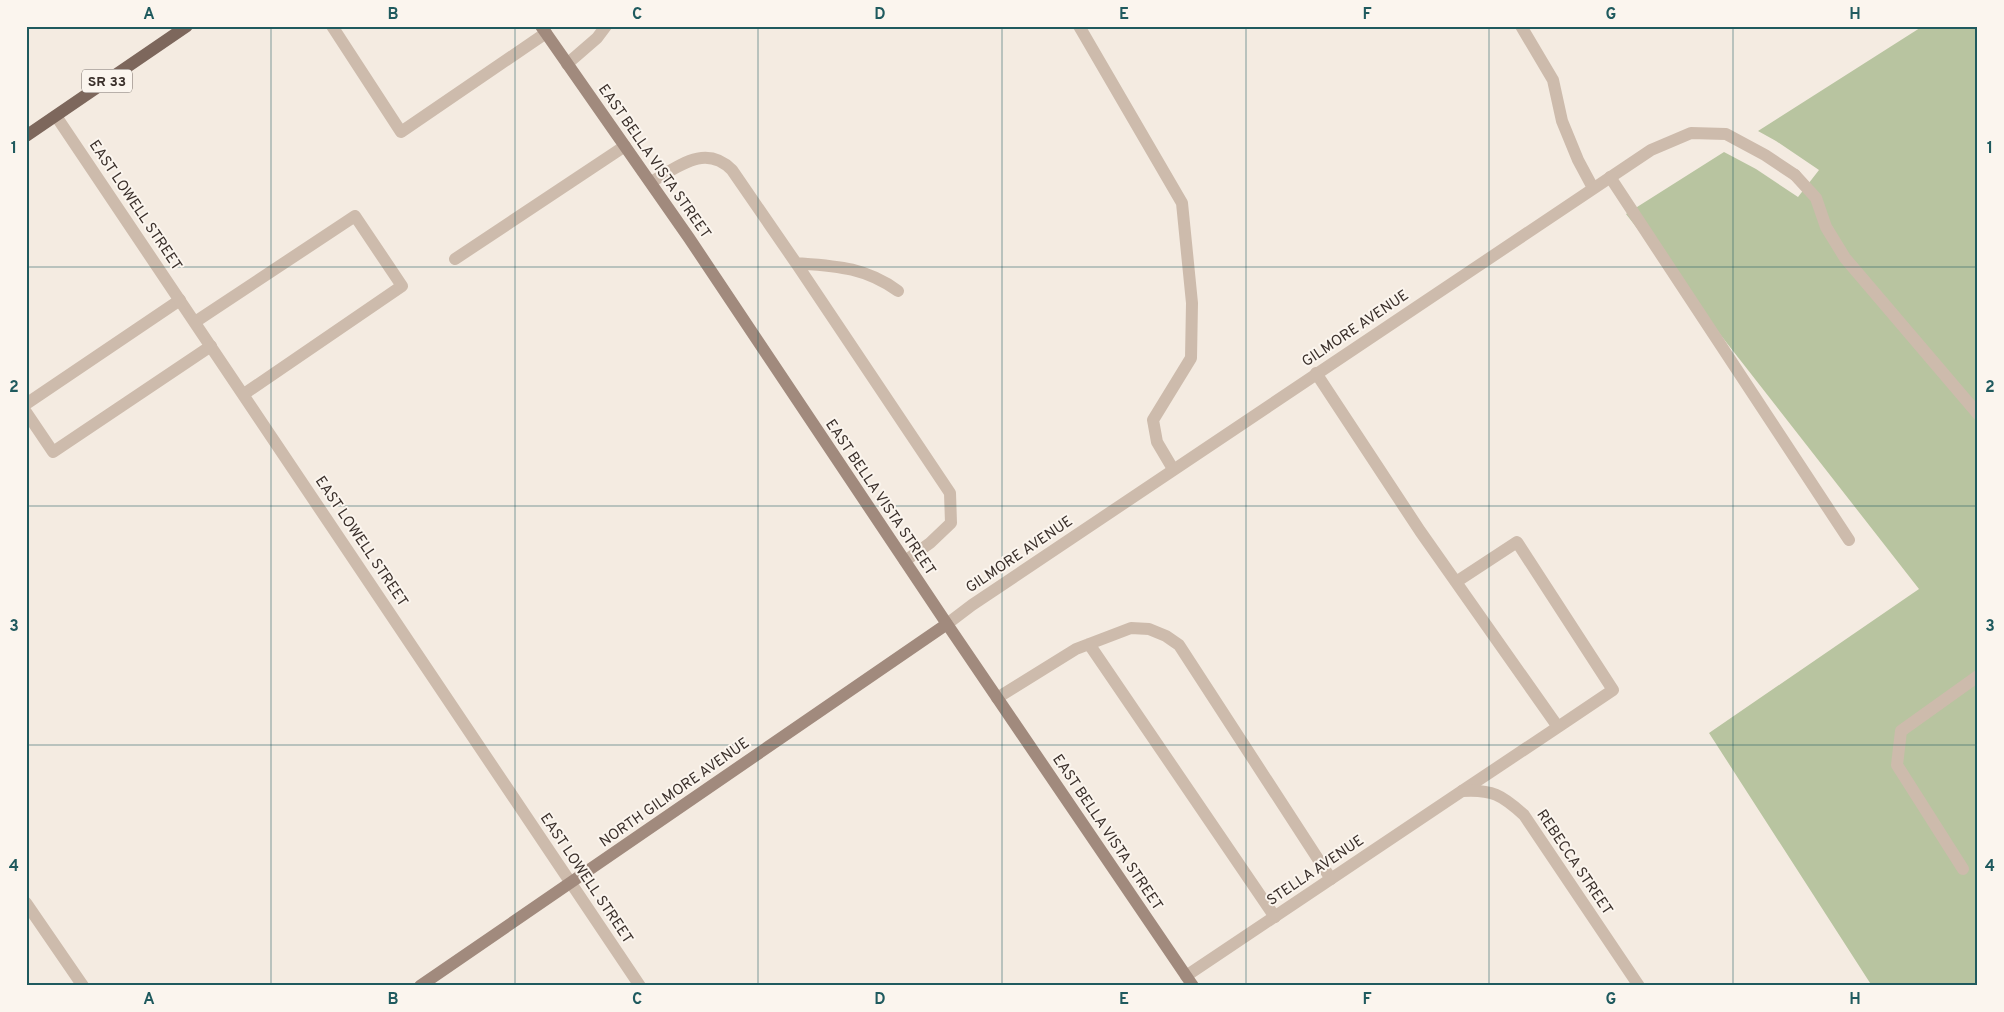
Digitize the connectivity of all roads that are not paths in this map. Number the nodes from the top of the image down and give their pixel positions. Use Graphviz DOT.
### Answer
graph roads {
  1 [pos="187,26"];
  2 [pos="332,26"];
  3 [pos="606,26"];
  4 [pos="1079,26"];
  5 [pos="1521,26"];
  6 [pos="544,29"];
  7 [pos="567,64"];
  8 [pos="56,116"];
  9 [pos="26,136"];
  10 [pos="625,146"];
  11 [pos="1610,177"];
  12 [pos="651,182"];
  13 [pos="1593,188"];
  14 [pos="455,259"];
  15 [pos="796,263"];
  16 [pos="898,291"];
  17 [pos="180,300"];
  18 [pos="195,322"];
  19 [pos="211,346"];
  20 [pos="1316,373"];
  21 [pos="244,394"];
  22 [pos="26,404"];
  23 [pos="26,412"];
  24 [pos="1978,414"];
  25 [pos="1174,469"];
  26 [pos="1848,540"];
  27 [pos="905,561"];
  28 [pos="1456,582"];
  29 [pos="947,624"];
  30 [pos="1089,644"];
  31 [pos="1978,676"];
  32 [pos="997,698"];
  33 [pos="1558,727"];
  34 [pos="1462,791"];
  35 [pos="1964,868"];
  36 [pos="1332,879"];
  37 [pos="571,883"];
  38 [pos="26,902"];
  39 [pos="1275,917"];
  40 [pos="1190,981"];
  41 [pos="83,986"];
  42 [pos="420,986"];
  43 [pos="640,986"];
  44 [pos="1639,986"];
  1 -- 8 [label="main road, SR 33"];
  2 -- 6 [label="street"];
  3 -- 7 [label="street"];
  4 -- 25 [label="street"];
  5 -- 13 [label="street"];
  6 -- 7 [label="street, EAST BELLA VISTA STREET"];
  7 -- 10 [label="street, EAST BELLA VISTA STREET"];
  8 -- 9 [label="main road, SR 33"];
  8 -- 17 [label="street, EAST LOWELL STREET"];
  10 -- 12 [label="street, EAST BELLA VISTA STREET"];
  10 -- 14 [label="street"];
  11 -- 13 [label="street, GILMORE AVENUE"];
  11 -- 24 [label="street, GILMORE AVENUE"];
  11 -- 26 [label="street"];
  12 -- 15 [label="street"];
  12 -- 27 [label="street, EAST BELLA VISTA STREET"];
  13 -- 20 [label="street, GILMORE AVENUE"];
  15 -- 16 [label="street"];
  15 -- 27 [label="street"];
  17 -- 18 [label="street, EAST LOWELL STREET"];
  17 -- 22 [label="street"];
  18 -- 19 [label="street, EAST LOWELL STREET"];
  18 -- 21 [label="street"];
  19 -- 21 [label="street, EAST LOWELL STREET"];
  19 -- 23 [label="street"];
  20 -- 25 [label="street, GILMORE AVENUE"];
  20 -- 28 [label="street"];
  21 -- 37 [label="street, EAST LOWELL STREET"];
  25 -- 29 [label="street, GILMORE AVENUE"];
  27 -- 29 [label="street, EAST BELLA VISTA STREET"];
  28 -- 33 [label="street"];
  28 -- 33 [label="street, STELLA AVENUE"];
  29 -- 32 [label="street, EAST BELLA VISTA STREET"];
  29 -- 37 [label="street, NORTH GILMORE AVENUE"];
  30 -- 32 [label="street"];
  30 -- 36 [label="street"];
  30 -- 39 [label="street"];
  31 -- 35 [label="street"];
  32 -- 40 [label="street, EAST BELLA VISTA STREET"];
  33 -- 34 [label="street, STELLA AVENUE"];
  34 -- 36 [label="street, STELLA AVENUE"];
  34 -- 44 [label="street, REBECCA STREET"];
  36 -- 39 [label="street, STELLA AVENUE"];
  37 -- 42 [label="street, NORTH GILMORE AVENUE"];
  37 -- 43 [label="street, EAST LOWELL STREET"];
  38 -- 41 [label="street"];
  39 -- 40 [label="street, STELLA AVENUE"];
}
